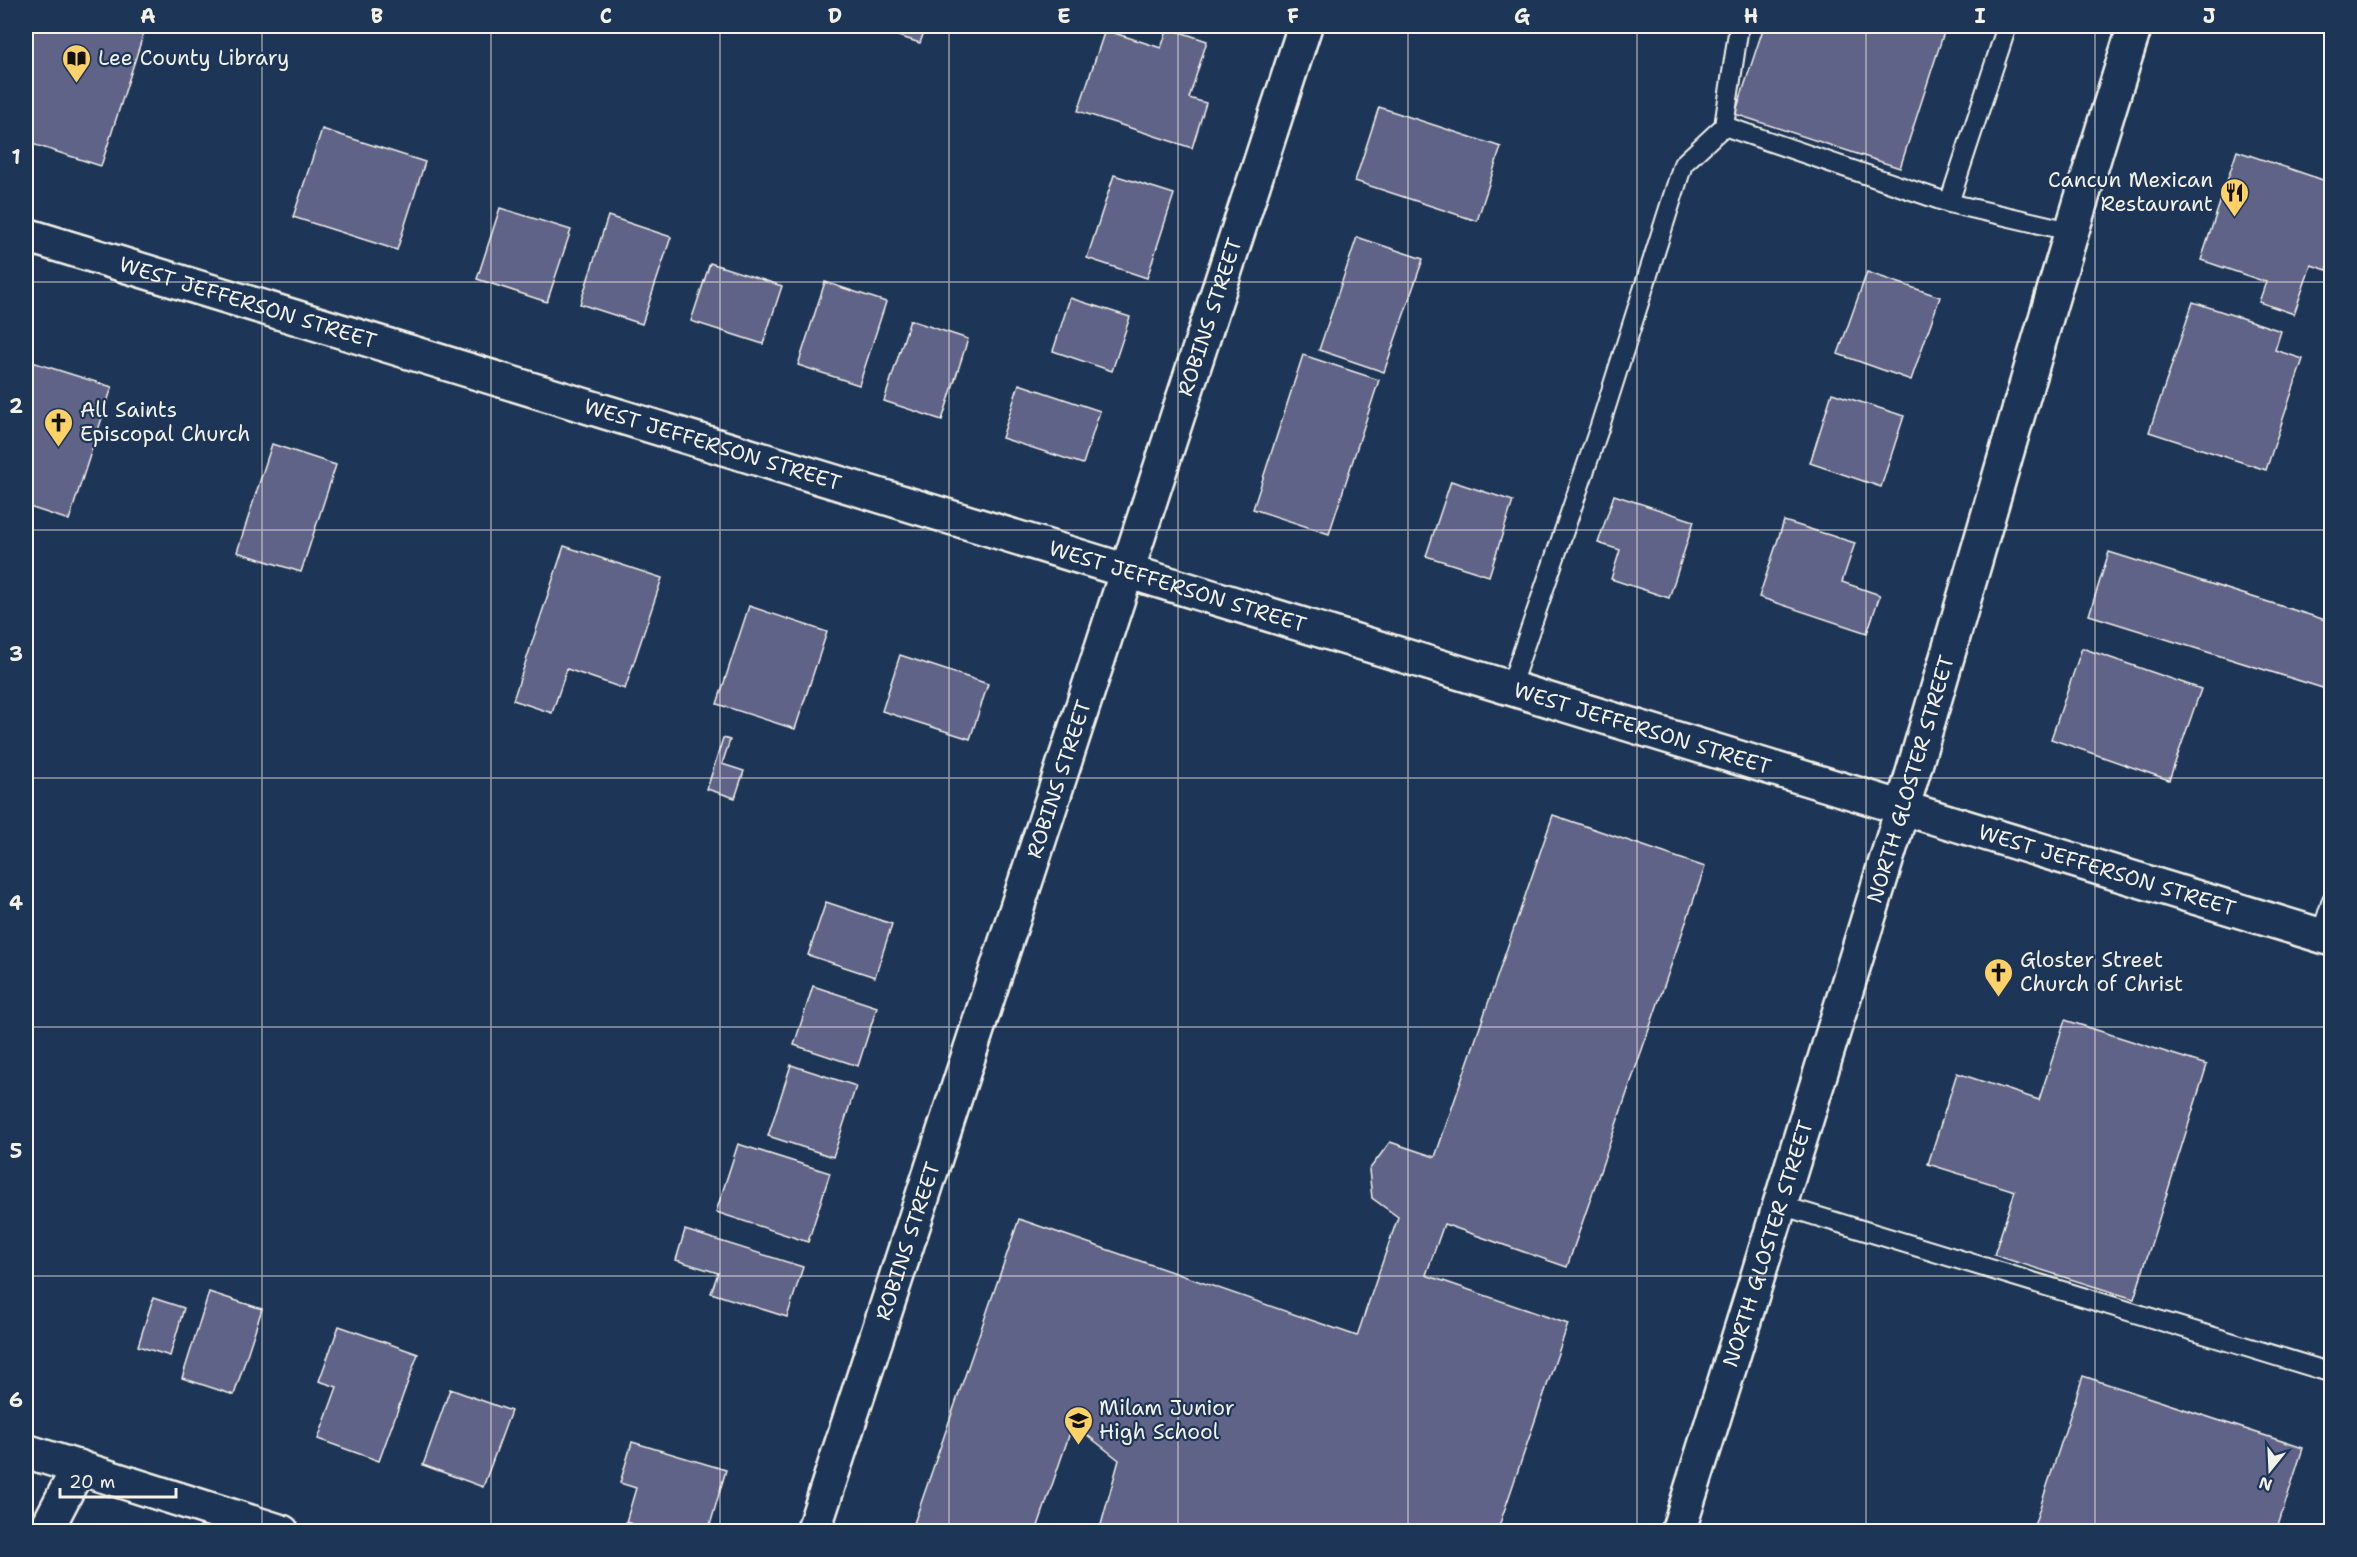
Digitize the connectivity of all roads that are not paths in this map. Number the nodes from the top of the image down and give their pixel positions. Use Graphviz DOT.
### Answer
graph roads {
  1 [pos="1305,26"];
  2 [pos="1739,26"];
  3 [pos="2007,26"];
  4 [pos="2135,26"];
  5 [pos="1724,126"];
  6 [pos="1949,203"];
  7 [pos="2070,231"];
  8 [pos="26,235"];
  9 [pos="1126,571"];
  10 [pos="1510,688"];
  11 [pos="1902,808"];
  12 [pos="2331,900"];
  13 [pos="2326,937"];
  14 [pos="1779,1205"];
  15 [pos="2331,1373"];
  16 [pos="26,1451"];
  17 [pos="79,1467"];
  18 [pos="45,1532"];
  19 [pos="282,1532"];
  20 [pos="813,1532"];
  21 [pos="1678,1532"];
  1 -- 9 [label="street, ROBINS STREET"];
  2 -- 5 [label="lane"];
  3 -- 6 [label="lane"];
  4 -- 7 [label="street, NORTH GLOSTER STREET"];
  5 -- 6 [label="lane"];
  5 -- 10 [label="lane"];
  6 -- 7 [label="lane"];
  7 -- 11 [label="street, NORTH GLOSTER STREET"];
  8 -- 9 [label="street, WEST JEFFERSON STREET"];
  9 -- 10 [label="street, WEST JEFFERSON STREET"];
  9 -- 20 [label="street, ROBINS STREET"];
  10 -- 11 [label="street, WEST JEFFERSON STREET"];
  11 -- 13 [label="street, WEST JEFFERSON STREET"];
  11 -- 14 [label="street, NORTH GLOSTER STREET"];
  12 -- 13 [label="lane"];
  14 -- 15 [label="lane"];
  14 -- 21 [label="street, NORTH GLOSTER STREET"];
  16 -- 17 [label="street"];
  17 -- 18 [label="street"];
  17 -- 19 [label="street"];
}
